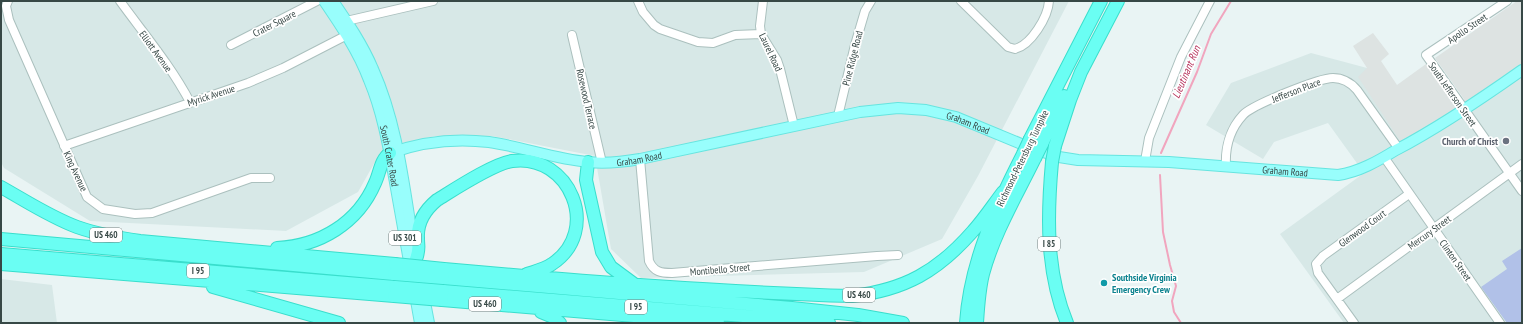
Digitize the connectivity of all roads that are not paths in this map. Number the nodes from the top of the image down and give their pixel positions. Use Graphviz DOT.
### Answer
graph roads {
  1 [pos="8,1"];
  2 [pos="120,1"];
  3 [pos="324,1"];
  4 [pos="333,1"];
  5 [pos="430,1"];
  6 [pos="638,1"];
  7 [pos="762,1"];
  8 [pos="961,1"];
  9 [pos="1049,1"];
  10 [pos="1101,1"];
  11 [pos="1118,1"];
  12 [pos="1210,1"];
  13 [pos="1507,1"];
  14 [pos="312,2"];
  15 [pos="866,3"];
  16 [pos="343,22"];
  17 [pos="350,34"];
  18 [pos="761,34"];
  19 [pos="572,35"];
  20 [pos="231,45"];
  21 [pos="1094,47"];
  22 [pos="1426,55"];
  23 [pos="1522,70"];
  24 [pos="190,102"];
  25 [pos="1464,110"];
  26 [pos="838,116"];
  27 [pos="794,126"];
  28 [pos="64,146"];
  29 [pos="1399,149"];
  30 [pos="393,152"];
  31 [pos="1384,157"];
  32 [pos="640,159"];
  33 [pos="1145,161"];
  34 [pos="588,162"];
  35 [pos="602,163"];
  36 [pos="1522,164"];
  37 [pos="1226,166"];
  38 [pos="1509,174"];
  39 [pos="270,178"];
  40 [pos="1,187"];
  41 [pos="1522,191"];
  42 [pos="1003,192"];
  43 [pos="1409,194"];
  44 [pos="1434,229"];
  45 [pos="1,239"];
  46 [pos="221,248"];
  47 [pos="1,254"];
  48 [pos="898,255"];
  49 [pos="416,259"];
  50 [pos="1,264"];
  51 [pos="394,269"];
  52 [pos="443,274"];
  53 [pos="520,276"];
  54 [pos="189,280"];
  55 [pos="635,284"];
  56 [pos="675,287"];
  57 [pos="394,292"];
  58 [pos="442,296"];
  59 [pos="1336,299"];
  60 [pos="528,308"];
  61 [pos="792,308"];
  62 [pos="858,315"];
  63 [pos="687,320"];
  64 [pos="339,323"];
  65 [pos="420,323"];
  66 [pos="429,323"];
  67 [pos="560,323"];
  68 [pos="669,323"];
  69 [pos="718,323"];
  70 [pos="829,323"];
  71 [pos="885,323"];
  72 [pos="903,323"];
  73 [pos="966,323"];
  74 [pos="977,323"];
  75 [pos="1067,323"];
  76 [pos="1354,323"];
  77 [pos="1500,323"];
  1 -- 28 [label="street, King Avenue"];
  2 -- 24 [label="street, Elliott Avenue"];
  3 -- 16 [label="main road, South Crater Road / US 301"];
  4 -- 16 [label="main road, South Crater Road / US 301"];
  5 -- 16 [label="street"];
  6 -- 18 [label="street"];
  7 -- 18 [label="street, Laurel Road"];
  8 -- 9 [label="street"];
  10 -- 42 [label="highway, Richmond-Petersburg Turnpike, bridge"];
  11 -- 21 [label="highway, Richmond-Petersburg Turnpike / I 85"];
  12 -- 33 [label="street"];
  13 -- 22 [label="street, Apollo Street"];
  14 -- 20 [label="street, Crater Square"];
  15 -- 26 [label="street, Pine Ridge Road"];
  16 -- 17 [label="main road, South Crater Road / US 301"];
  17 -- 24 [label="street, Myrick Avenue"];
  17 -- 30 [label="main road, South Crater Road / US 301"];
  18 -- 27 [label="street, Laurel Road"];
  19 -- 35 [label="street, Rosewood Terrace"];
  21 -- 74 [label="highway, bridge"];
  21 -- 75 [label="highway, Richmond-Petersburg Turnpike / I 85, bridge"];
  22 -- 25 [label="street, South Jefferson Street"];
  23 -- 25 [label="main road, Graham Road"];
  24 -- 28 [label="street, Myrick Avenue"];
  25 -- 29 [label="main road, Graham Road"];
  25 -- 38 [label="street, South Jefferson Street"];
  26 -- 27 [label="main road, Graham Road"];
  26 -- 33 [label="main road, Graham Road"];
  27 -- 32 [label="main road, Graham Road"];
  28 -- 39 [label="street, King Avenue"];
  29 -- 31 [label="main road, Graham Road"];
  29 -- 37 [label="street, Jefferson Place"];
  30 -- 34 [label="main road, Graham Road"];
  30 -- 46 [label="highway"];
  30 -- 49 [label="main road, South Crater Road / US 301"];
  30 -- 65 [label="main road, South Crater Road / US 301"];
  31 -- 37 [label="main road, Graham Road"];
  31 -- 43 [label="street, Clinton Street"];
  32 -- 35 [label="main road, Graham Road"];
  32 -- 48 [label="street, Montibello Street"];
  33 -- 37 [label="main road, Graham Road"];
  34 -- 35 [label="main road, Graham Road"];
  34 -- 55 [label="highway"];
  36 -- 38 [label="street, Mercury Street"];
  38 -- 41 [label="street, South Jefferson Street"];
  38 -- 44 [label="street, Mercury Street"];
  40 -- 46 [label="highway, US 460"];
  42 -- 56 [label="highway, US 460"];
  42 -- 73 [label="highway, Richmond-Petersburg Turnpike"];
  43 -- 44 [label="street, Clinton Street"];
  43 -- 59 [label="street, Glenwood Court"];
  44 -- 59 [label="street, Mercury Street"];
  44 -- 77 [label="street, Clinton Street"];
  45 -- 51 [label="highway, I 95"];
  46 -- 51 [label="highway, US 460"];
  47 -- 57 [label="highway, I 95"];
  49 -- 53 [label="highway"];
  49 -- 66 [label="main road, South Crater Road / US 301"];
  50 -- 54 [label="highway"];
  51 -- 52 [label="highway, US 460, bridge"];
  52 -- 53 [label="highway, US 460"];
  52 -- 61 [label="highway, I 95"];
  53 -- 55 [label="highway, US 460"];
  54 -- 57 [label="highway"];
  54 -- 64 [label="highway"];
  55 -- 56 [label="highway, US 460"];
  56 -- 61 [label="highway"];
  57 -- 58 [label="highway, I 95, bridge"];
  58 -- 60 [label="highway, US 460"];
  58 -- 70 [label="highway, I 95"];
  59 -- 76 [label="street"];
  60 -- 63 [label="highway, US 460"];
  60 -- 67 [label="highway"];
  61 -- 62 [label="highway, I 95"];
  62 -- 71 [label="highway, I 95"];
  62 -- 72 [label="highway"];
  63 -- 68 [label="highway"];
  63 -- 69 [label="highway, US 460"];
}
